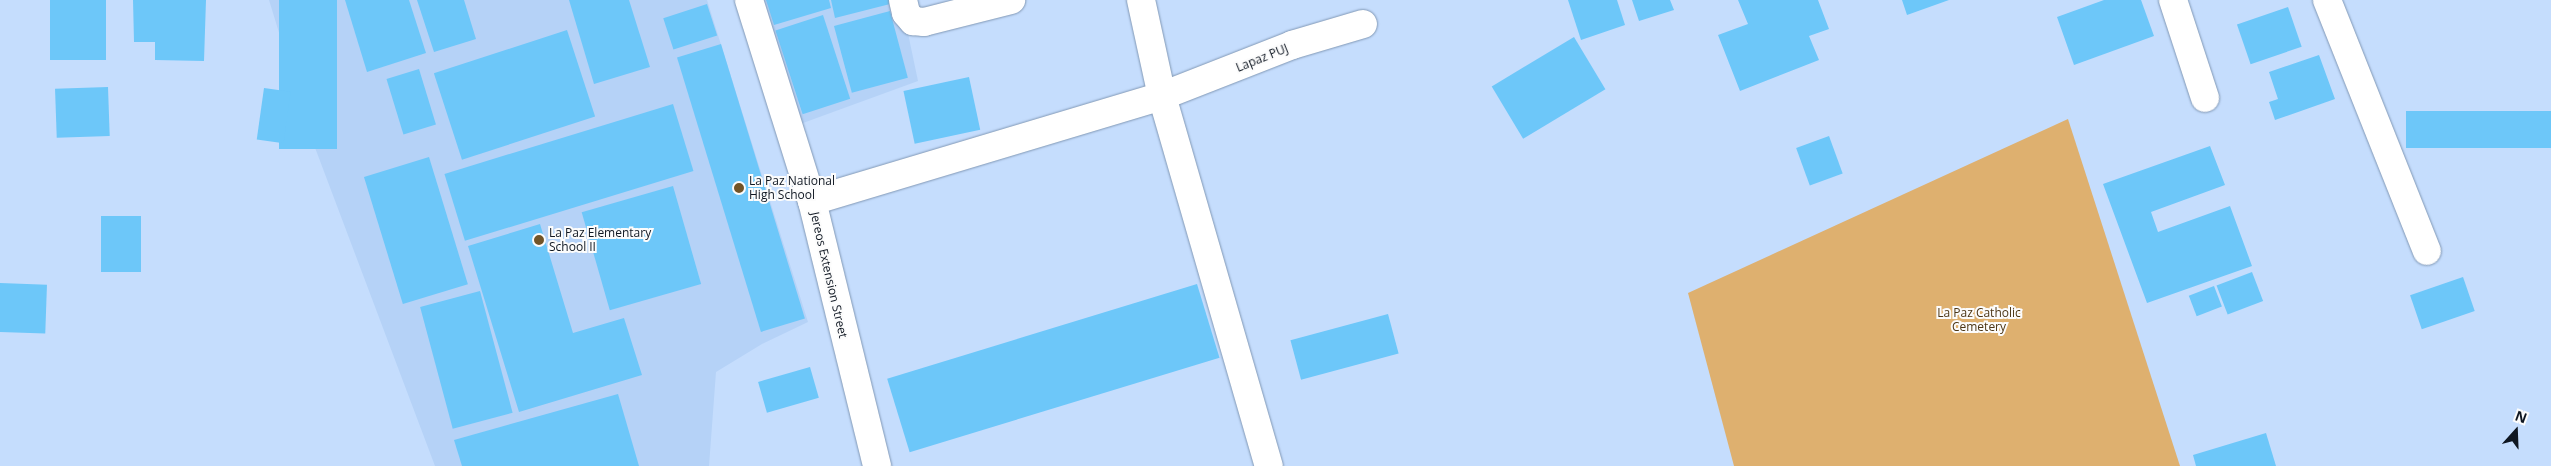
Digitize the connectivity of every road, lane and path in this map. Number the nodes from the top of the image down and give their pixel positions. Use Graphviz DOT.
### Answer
graph roads {
  1 [pos="749,0"];
  2 [pos="903,0"];
  3 [pos="1011,0"];
  4 [pos="1141,0"];
  5 [pos="2173,0"];
  6 [pos="2327,0"];
  7 [pos="1363,24"];
  8 [pos="1162,96"];
  9 [pos="2204,98"];
  10 [pos="812,201"];
  11 [pos="2427,251"];
  12 [pos="876,466"];
  13 [pos="1269,466"];
  1 -- 10 [label="street, Jereos Extension Street"];
  2 -- 3 [label="street"];
  4 -- 8 [label="street"];
  5 -- 9 [label="street"];
  6 -- 11 [label="street"];
  7 -- 8 [label="street, Lapaz PUJ"];
  8 -- 10 [label="street, Lapaz PUJ"];
  8 -- 13 [label="street"];
  10 -- 12 [label="street, Jereos Extension Street"];
}
